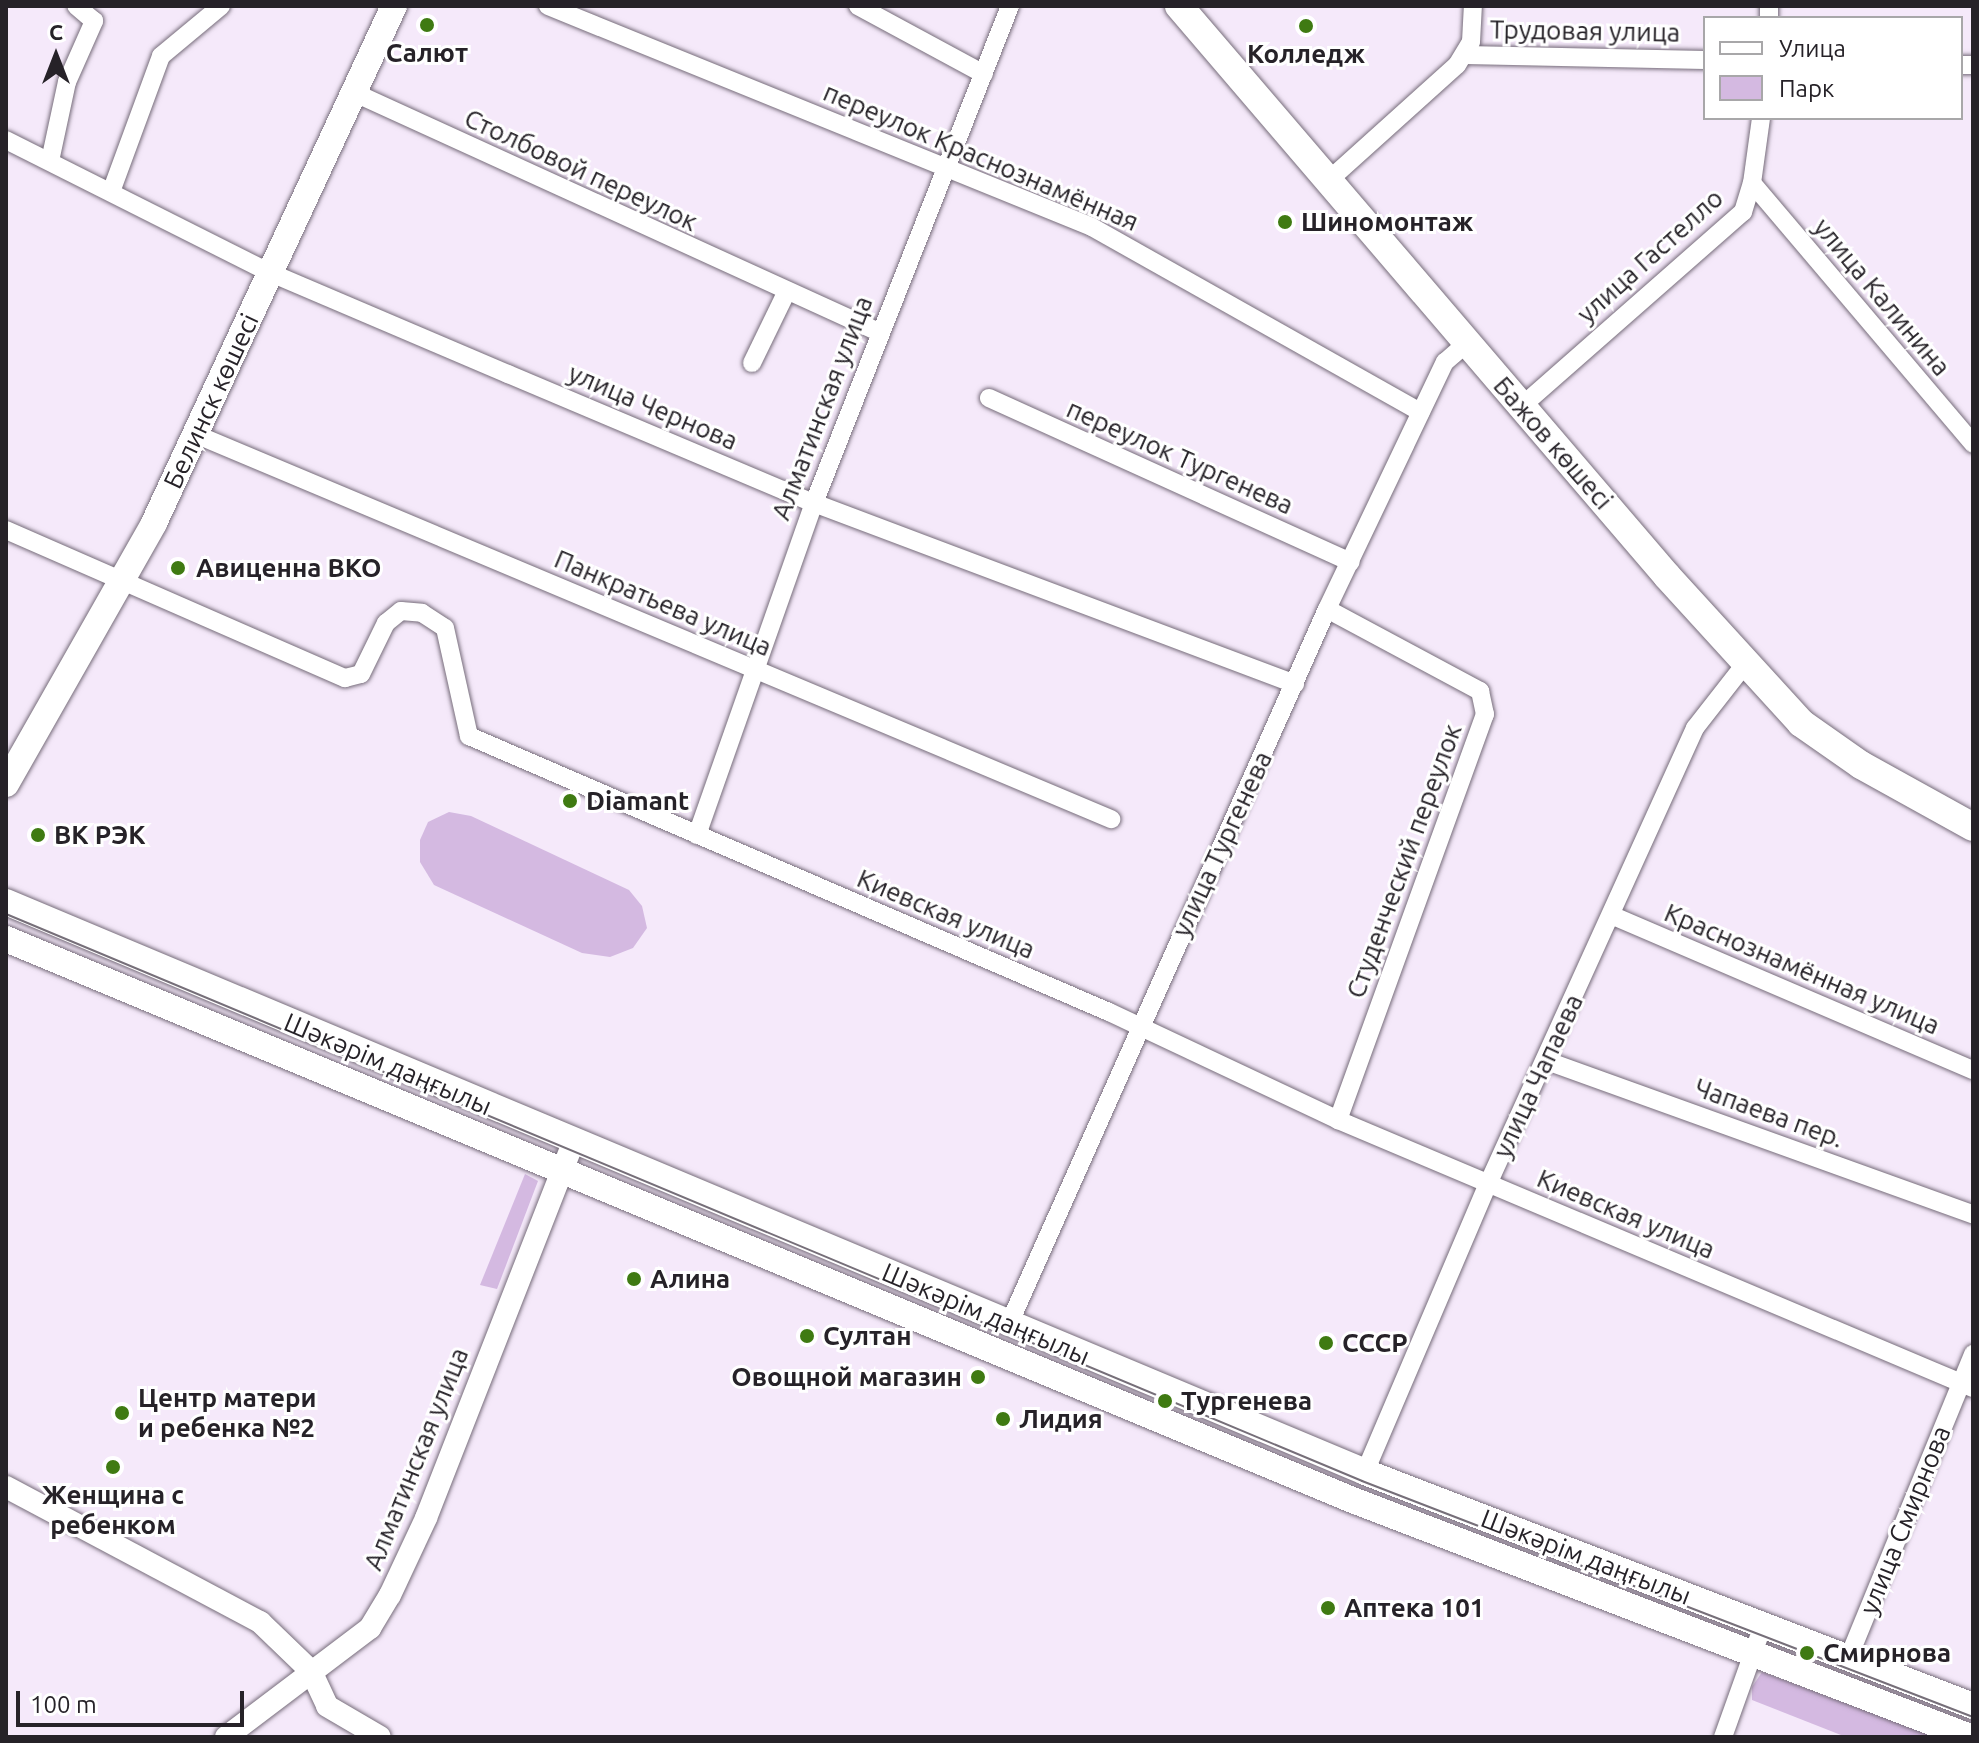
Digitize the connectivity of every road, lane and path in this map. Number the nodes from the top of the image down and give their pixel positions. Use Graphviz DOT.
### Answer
graph roads {
  1 [pos="76,6"];
  2 [pos="221,6"];
  3 [pos="394,6"];
  4 [pos="548,6"];
  5 [pos="858,6"];
  6 [pos="1010,6"];
  7 [pos="1179,6"];
  8 [pos="1473,6"];
  9 [pos="1465,55"];
  10 [pos="1703,60"];
  11 [pos="984,74"];
  12 [pos="355,93"];
  13 [pos="1761,120"];
  14 [pos="8,146"];
  15 [pos="50,161"];
  16 [pos="946,166"];
  17 [pos="1328,181"];
  18 [pos="1752,183"];
  19 [pos="111,192"];
  20 [pos="271,273"];
  21 [pos="786,293"];
  22 [pos="881,333"];
  23 [pos="1466,344"];
  24 [pos="752,363"];
  25 [pos="989,398"];
  26 [pos="1523,405"];
  27 [pos="1420,412"];
  28 [pos="195,434"];
  29 [pos="1973,444"];
  30 [pos="814,503"];
  31 [pos="6,530"];
  32 [pos="1350,562"];
  33 [pos="124,583"];
  34 [pos="1327,609"];
  35 [pos="1745,664"];
  36 [pos="756,671"];
  37 [pos="1295,684"];
  38 [pos="6,784"];
  39 [pos="1111,819"];
  40 [pos="1973,827"];
  41 [pos="697,835"];
  42 [pos="6,902"];
  43 [pos="1611,915"];
  44 [pos="6,939"];
  45 [pos="1137,1028"];
  46 [pos="1547,1061"];
  47 [pos="1973,1070"];
  48 [pos="1338,1120"];
  49 [pos="574,1141"];
  50 [pos="561,1172"];
  51 [pos="1488,1184"];
  52 [pos="1973,1214"];
  53 [pos="1009,1324"];
  54 [pos="996,1354"];
  55 [pos="1973,1354"];
  56 [pos="1967,1385"];
  57 [pos="1365,1472"];
  58 [pos="6,1487"];
  59 [pos="1355,1501"];
  60 [pos="1763,1625"];
  61 [pos="1752,1653"];
  62 [pos="1848,1659"];
  63 [pos="311,1671"];
  64 [pos="1836,1686"];
  65 [pos="1973,1706"];
  66 [pos="226,1737"];
  67 [pos="380,1737"];
  68 [pos="1723,1737"];
  69 [pos="1970,1737"];
  1 -- 15 [label="street"];
  2 -- 19 [label="street"];
  3 -- 12 [label="main road, Белинск көшесі"];
  4 -- 16 [label="street, переулок Краснознамённая"];
  5 -- 11 [label="street"];
  6 -- 11 [label="street, Алматинская улица"];
  7 -- 17 [label="main road, Бажов көшесі"];
  8 -- 9 [label="street"];
  9 -- 10 [label="street, Трудовая улица"];
  9 -- 17 [label="street"];
  11 -- 16 [label="street, Алматинская улица"];
  12 -- 20 [label="main road, Белинск көшесі"];
  12 -- 21 [label="street, Столбовой переулок"];
  13 -- 18 [label="street, улица Гастелло"];
  14 -- 15 [label="street, улица Чернова"];
  15 -- 19 [label="street, улица Чернова"];
  16 -- 22 [label="street, Алматинская улица"];
  16 -- 27 [label="street, переулок Краснознамённая"];
  17 -- 23 [label="main road, Бажов көшесі"];
  18 -- 26 [label="street, улица Гастелло"];
  18 -- 29 [label="street, улица Калинина"];
  19 -- 20 [label="street, улица Чернова"];
  20 -- 28 [label="main road, Белинск көшесі"];
  20 -- 30 [label="street, улица Чернова"];
  21 -- 22 [label="street, Столбовой переулок"];
  21 -- 24 [label="street"];
  22 -- 30 [label="street, Алматинская улица"];
  23 -- 26 [label="main road, Бажов көшесі"];
  23 -- 27 [label="street, улица Тургенева"];
  25 -- 32 [label="street, переулок Тургенева"];
  26 -- 35 [label="main road, Бажов көшесі"];
  27 -- 32 [label="street, улица Тургенева"];
  28 -- 33 [label="main road, Белинск көшесі"];
  28 -- 36 [label="street, Панкратьева улица"];
  30 -- 36 [label="street, Алматинская улица"];
  30 -- 37 [label="street, улица Чернова"];
  31 -- 33 [label="street, Киевская улица"];
  32 -- 34 [label="street, улица Тургенева"];
  33 -- 38 [label="main road, Белинск көшесі"];
  33 -- 41 [label="street, Киевская улица"];
  34 -- 37 [label="street, улица Тургенева"];
  34 -- 48 [label="street, Студенческий переулок"];
  35 -- 40 [label="main road, Бажов көшесі"];
  35 -- 43 [label="street, улица Чапаева"];
  36 -- 39 [label="street, Панкратьева улица"];
  36 -- 41 [label="street, Алматинская улица"];
  37 -- 45 [label="street, улица Тургенева"];
  41 -- 45 [label="street, Киевская улица"];
  42 -- 49 [label="main road, Шәкәрім даңғылы"];
  43 -- 46 [label="street, улица Чапаева"];
  43 -- 47 [label="street, Краснознамённая улица"];
  44 -- 50 [label="main road, Шәкәрім даңғылы"];
  45 -- 48 [label="street, Киевская улица"];
  45 -- 53 [label="street, улица Тургенева"];
  46 -- 51 [label="street, улица Чапаева"];
  46 -- 52 [label="street, Чапаева пер."];
  48 -- 51 [label="street, Киевская улица"];
  49 -- 50 [label="street, Алматинская улица"];
  49 -- 53 [label="main road, Шәкәрім даңғылы"];
  50 -- 54 [label="main road, Шәкәрім даңғылы"];
  50 -- 63 [label="street, Алматинская улица"];
  51 -- 56 [label="street, Киевская улица"];
  51 -- 57 [label="street, улица Чапаева"];
  53 -- 54 [label="main road, улица Тургенева"];
  53 -- 57 [label="main road, Шәкәрім даңғылы"];
  54 -- 59 [label="main road, Шәкәрім даңғылы"];
  55 -- 56 [label="street, улица Смирнова"];
  56 -- 62 [label="street, улица Смирнова"];
  57 -- 59 [label="main road, улица Чапаева"];
  57 -- 60 [label="main road, Шәкәрім даңғылы"];
  58 -- 63 [label="street"];
  59 -- 61 [label="main road, Шәкәрім даңғылы"];
  60 -- 61 [label="street"];
  60 -- 62 [label="main road, Шәкәрім даңғылы"];
  61 -- 64 [label="main road, Шәкәрім даңғылы"];
  61 -- 68 [label="street"];
  62 -- 64 [label="main road, улица Смирнова"];
  62 -- 65 [label="main road, Шәкәрім даңғылы"];
  63 -- 66 [label="street, Алматинская улица"];
  63 -- 67 [label="street"];
  64 -- 69 [label="main road, Шәкәрім даңғылы"];
}
